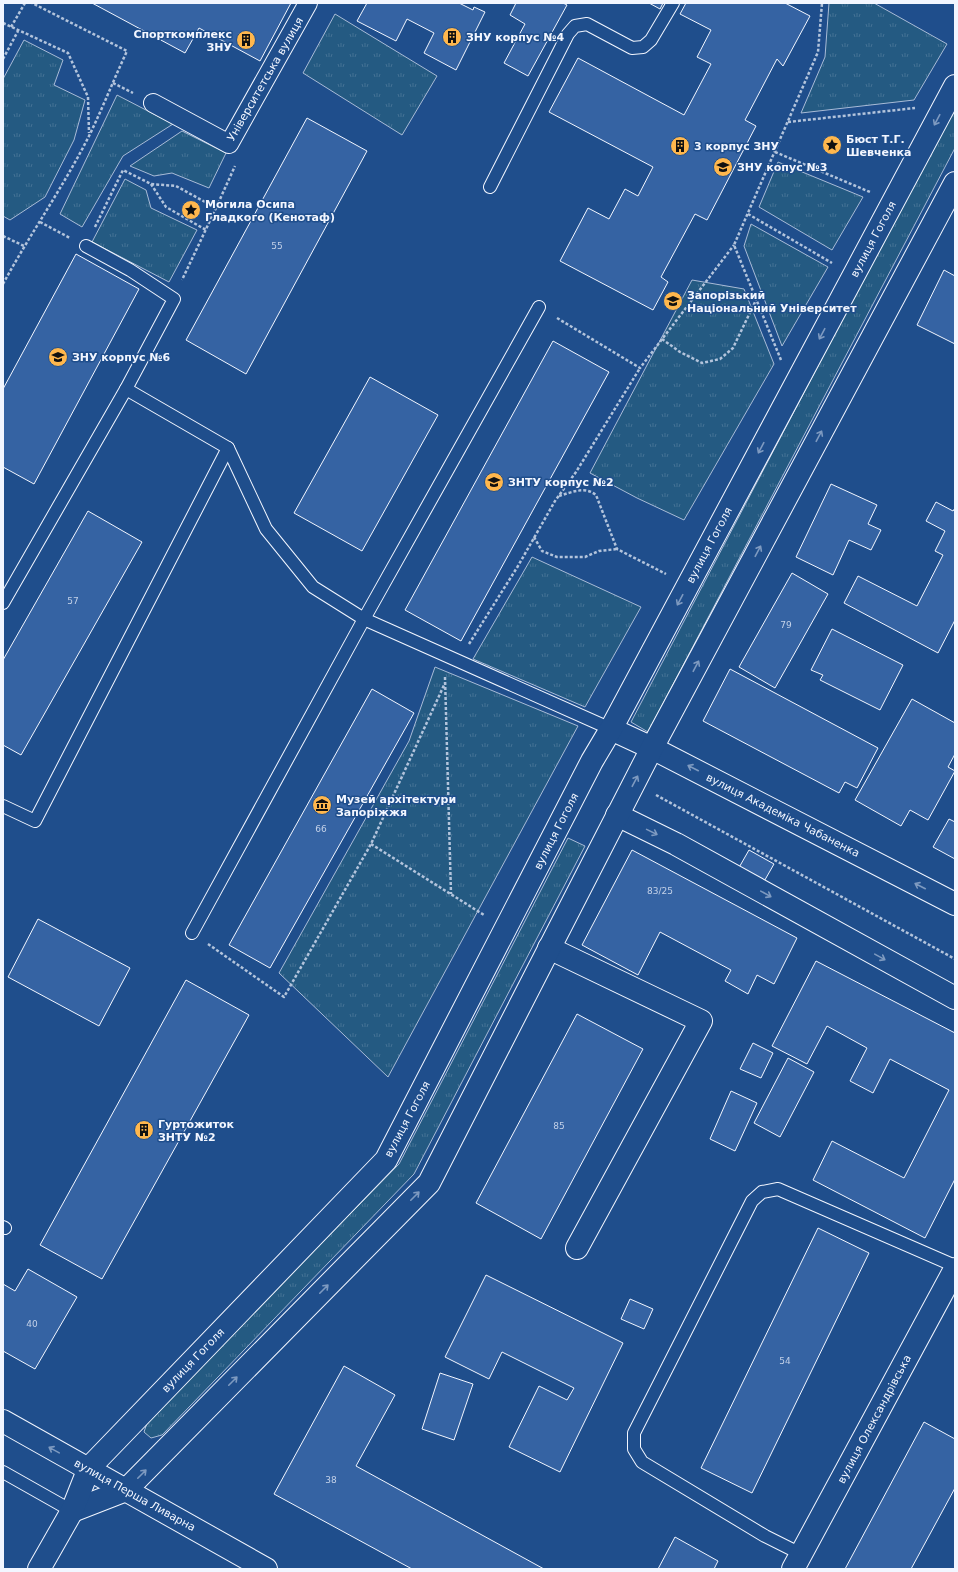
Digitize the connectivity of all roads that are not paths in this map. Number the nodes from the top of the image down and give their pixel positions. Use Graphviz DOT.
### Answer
graph roads {
  1 [pos="308,3"];
  2 [pos="673,3"];
  3 [pos="955,86"];
  4 [pos="153,103"];
  5 [pos="955,183"];
  6 [pos="490,187"];
  7 [pos="86,246"];
  8 [pos="539,307"];
  9 [pos="126,389"];
  10 [pos="228,448"];
  11 [pos="3,604"];
  12 [pos="364,619"];
  13 [pos="611,729"];
  14 [pos="652,748"];
  15 [pos="3,806"];
  16 [pos="617,815"];
  17 [pos="955,904"];
  18 [pos="192,933"];
  19 [pos="549,948"];
  20 [pos="955,998"];
  21 [pos="577,1248"];
  22 [pos="955,1268"];
  23 [pos="3,1421"];
  24 [pos="89,1468"];
  25 [pos="3,1472"];
  26 [pos="126,1490"];
  27 [pos="72,1511"];
  28 [pos="797,1562"];
  29 [pos="39,1569"];
  30 [pos="266,1569"];
  1 -- 4 [label="street, Університетська вулиця"];
  2 -- 6 [label="lane"];
  3 -- 13 [label="street, вулиця Гоголя, one-way"];
  14 -- 5 [label="street, one-way"];
  7 -- 9 [label="lane"];
  8 -- 12 [label="lane"];
  9 -- 10 [label="lane"];
  9 -- 11 [label="lane"];
  10 -- 12 [label="lane"];
  10 -- 15 [label="lane"];
  12 -- 13 [label="lane"];
  12 -- 18 [label="lane"];
  13 -- 14 [label="street, вулиця Академіка Чабаненка"];
  13 -- 24 [label="street, вулиця Гоголя"];
  16 -- 14 [label="street, one-way"];
  17 -- 14 [label="street, вулиця Академіка Чабаненка, one-way"];
  16 -- 19 [label="street"];
  16 -- 20 [label="street, one-way"];
  19 -- 21 [label="street"];
  26 -- 19 [label="street, one-way"];
  22 -- 28 [label="street, вулиця Олександрівська"];
  22 -- 28 [label="lane"];
  24 -- 23 [label="street, вулиця Перша Ливарна, one-way"];
  24 -- 26 [label="street, вулиця Перша Ливарна"];
  24 -- 27 [label="street, вулиця Гоголя"];
  25 -- 27 [label="lane"];
  26 -- 27 [label="street"];
  26 -- 30 [label="street, вулиця Перша Ливарна"];
  27 -- 29 [label="street, вулиця Гоголя"];
}
